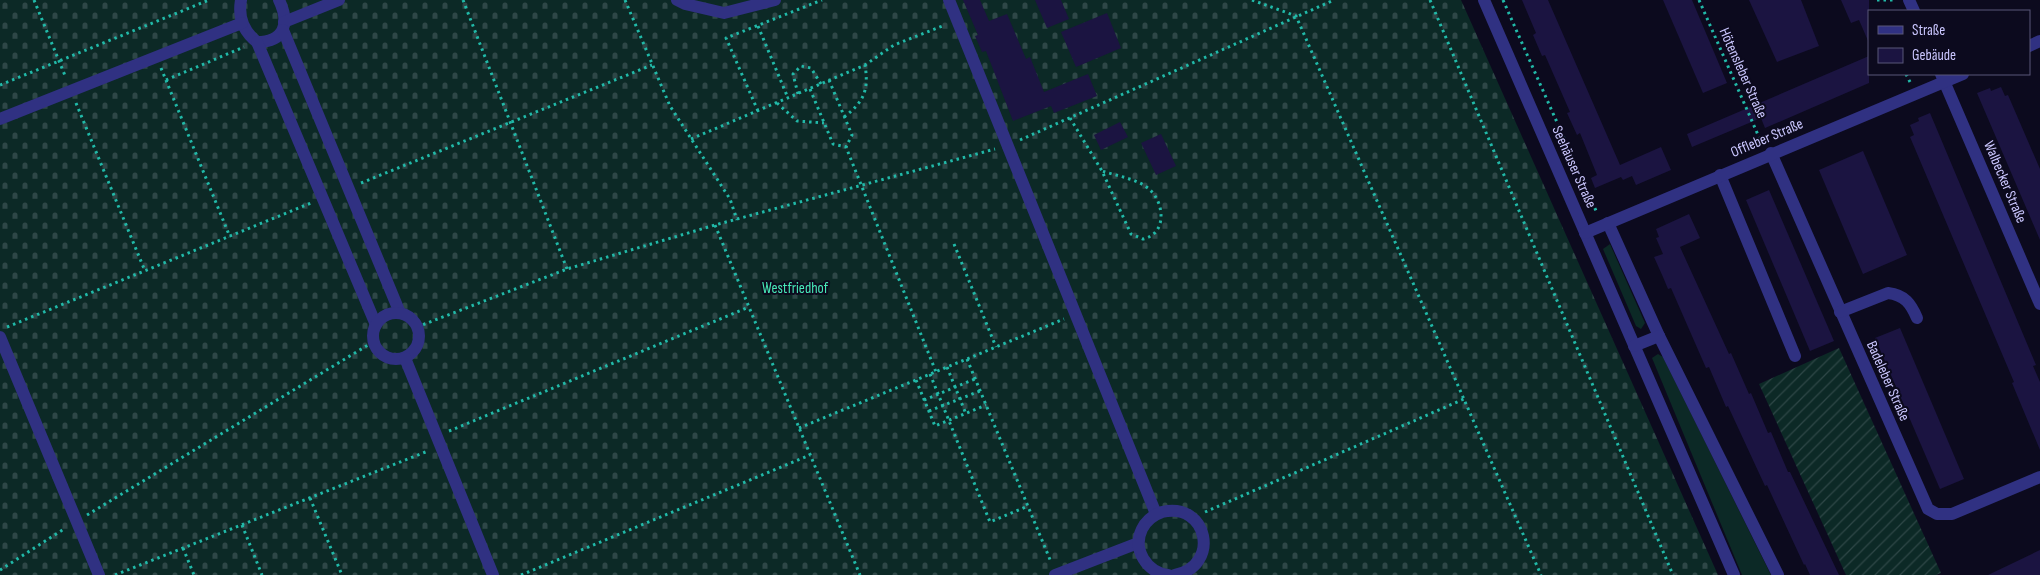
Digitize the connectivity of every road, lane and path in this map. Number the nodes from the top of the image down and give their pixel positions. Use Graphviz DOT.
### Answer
graph roads {
  1 [pos="34,0"];
  2 [pos="209,0"];
  3 [pos="241,0"];
  4 [pos="279,0"];
  5 [pos="340,0"];
  6 [pos="463,0"];
  7 [pos="625,0"];
  8 [pos="677,0"];
  9 [pos="775,0"];
  10 [pos="822,0"];
  11 [pos="949,0"];
  12 [pos="1252,0"];
  13 [pos="1334,0"];
  14 [pos="1430,0"];
  15 [pos="1484,0"];
  16 [pos="1503,0"];
  17 [pos="1699,0"];
  18 [pos="1877,0"];
  19 [pos="1904,3"];
  20 [pos="1703,10"];
  21 [pos="1697,12"];
  22 [pos="1296,16"];
  23 [pos="957,20"];
  24 [pos="242,22"];
  25 [pos="284,26"];
  26 [pos="758,26"];
  27 [pos="1715,38"];
  28 [pos="1709,41"];
  29 [pos="257,42"];
  30 [pos="156,56"];
  31 [pos="59,61"];
  32 [pos="865,65"];
  33 [pos="1729,69"];
  34 [pos="1722,71"];
  35 [pos="1957,75"];
  36 [pos="1942,78"];
  37 [pos="166,80"];
  38 [pos="829,80"];
  39 [pos="821,84"];
  40 [pos="0,85"];
  41 [pos="810,89"];
  42 [pos="71,90"];
  43 [pos="798,94"];
  44 [pos="788,98"];
  45 [pos="777,103"];
  46 [pos="758,111"];
  47 [pos="844,117"];
  48 [pos="1070,118"];
  49 [pos="0,119"];
  50 [pos="824,123"];
  51 [pos="691,139"];
  52 [pos="1006,146"];
  53 [pos="846,147"];
  54 [pos="1769,154"];
  55 [pos="1102,170"];
  56 [pos="1720,176"];
  57 [pos="862,185"];
  58 [pos="737,220"];
  59 [pos="1603,220"];
  60 [pos="715,225"];
  61 [pos="1585,233"];
  62 [pos="230,236"];
  63 [pos="954,244"];
  64 [pos="567,269"];
  65 [pos="145,271"];
  66 [pos="2040,304"];
  67 [pos="749,307"];
  68 [pos="1840,312"];
  69 [pos="400,313"];
  70 [pos="1075,315"];
  71 [pos="1918,318"];
  72 [pos="376,325"];
  73 [pos="417,327"];
  74 [pos="1659,336"];
  75 [pos="0,337"];
  76 [pos="373,342"];
  77 [pos="1634,346"];
  78 [pos="996,347"];
  79 [pos="1795,356"];
  80 [pos="405,358"];
  81 [pos="967,359"];
  82 [pos="946,367"];
  83 [pos="936,372"];
  84 [pos="930,374"];
  85 [pos="975,379"];
  86 [pos="916,380"];
  87 [pos="955,388"];
  88 [pos="980,391"];
  89 [pos="938,394"];
  90 [pos="960,399"];
  91 [pos="1464,399"];
  92 [pos="924,400"];
  93 [pos="943,406"];
  94 [pos="986,406"];
  95 [pos="929,411"];
  96 [pos="966,414"];
  97 [pos="949,421"];
  98 [pos="799,428"];
  99 [pos="439,441"];
  100 [pos="810,455"];
  101 [pos="2040,477"];
  102 [pos="310,498"];
  103 [pos="1028,506"];
  104 [pos="1156,514"];
  105 [pos="1193,518"];
  106 [pos="77,521"];
  107 [pos="242,525"];
  108 [pos="1138,543"];
  109 [pos="183,548"];
  110 [pos="0,570"];
  111 [pos="99,575"];
  112 [pos="114,575"];
  113 [pos="194,575"];
  114 [pos="262,575"];
  115 [pos="342,575"];
  116 [pos="493,575"];
  117 [pos="522,575"];
  118 [pos="860,575"];
  119 [pos="1056,575"];
  120 [pos="1168,575"];
  121 [pos="1176,575"];
  122 [pos="1541,575"];
  123 [pos="1673,575"];
  124 [pos="1734,575"];
  125 [pos="1778,575"];
  1 -- 31 [label="path"];
  2 -- 31 [label="path"];
  3 -- 24 [label="street"];
  4 -- 25 [label="street"];
  5 -- 25 [label="street"];
  6 -- 64 [label="path"];
  7 -- 51 [label="path"];
  8 -- 9 [label="street"];
  10 -- 26 [label="path"];
  11 -- 23 [label="street"];
  12 -- 22 [label="path"];
  13 -- 22 [label="path"];
  14 -- 123 [label="path"];
  15 -- 61 [label="street, Seehäuser Straße"];
  16 -- 59 [label="path, Seehäuser Straße"];
  17 -- 20 [label="path, Hötensleber Straße"];
  18 -- 19 [label="path"];
  20 -- 21 [label="path"];
  20 -- 27 [label="path, Hötensleber Straße"];
  22 -- 48 [label="path"];
  22 -- 91 [label="path"];
  23 -- 32 [label="path"];
  23 -- 52 [label="street"];
  24 -- 29 [label="street"];
  24 -- 30 [label="street"];
  25 -- 29 [label="street"];
  25 -- 69 [label="street"];
  26 -- 44 [label="path"];
  26 -- 46 [label="path"];
  27 -- 28 [label="path"];
  27 -- 33 [label="path, Hötensleber Straße"];
  29 -- 37 [label="path"];
  29 -- 72 [label="street"];
  30 -- 37 [label="path"];
  30 -- 42 [label="street"];
  31 -- 40 [label="path"];
  31 -- 42 [label="path"];
  32 -- 38 [label="path"];
  32 -- 47 [label="path"];
  33 -- 34 [label="path"];
  33 -- 54 [label="path, Hötensleber Straße"];
  35 -- 36 [label="street, Offleber Straße"];
  36 -- 54 [label="street, Offleber Straße"];
  36 -- 66 [label="street, Walbecker Straße"];
  37 -- 62 [label="path"];
  38 -- 39 [label="path"];
  38 -- 47 [label="path"];
  39 -- 41 [label="path"];
  39 -- 43 [label="path"];
  41 -- 43 [label="path"];
  41 -- 50 [label="path"];
  42 -- 49 [label="street"];
  42 -- 65 [label="path"];
  43 -- 44 [label="path"];
  44 -- 45 [label="path"];
  45 -- 46 [label="path"];
  45 -- 50 [label="path"];
  46 -- 51 [label="path"];
  47 -- 53 [label="path"];
  48 -- 52 [label="path"];
  48 -- 55 [label="path"];
  50 -- 53 [label="path"];
  51 -- 58 [label="path"];
  52 -- 57 [label="path"];
  52 -- 70 [label="street"];
  53 -- 57 [label="path"];
  54 -- 56 [label="street, Offleber Straße"];
  54 -- 68 [label="street, Badeleber Straße"];
  55 -- 55 [label="path"];
  56 -- 59 [label="street, Offleber Straße"];
  56 -- 79 [label="street"];
  57 -- 58 [label="path"];
  57 -- 83 [label="path"];
  58 -- 60 [label="path"];
  59 -- 61 [label="street, Offleber Straße"];
  59 -- 74 [label="street, Seehäuser Straße"];
  60 -- 64 [label="path"];
  60 -- 67 [label="path"];
  61 -- 77 [label="street, Seehäuser Straße"];
  63 -- 78 [label="path"];
  64 -- 73 [label="path"];
  67 -- 98 [label="path"];
  67 -- 99 [label="path"];
  68 -- 71 [label="street"];
  68 -- 101 [label="street, Badeleber Straße"];
  69 -- 72 [label="street"];
  69 -- 73 [label="street"];
  70 -- 78 [label="path"];
  70 -- 104 [label="street"];
  72 -- 76 [label="street"];
  73 -- 80 [label="street"];
  74 -- 77 [label="street"];
  74 -- 125 [label="street, Seehäuser Straße"];
  75 -- 106 [label="street"];
  76 -- 80 [label="street"];
  76 -- 106 [label="path"];
  77 -- 124 [label="street, Seehäuser Straße"];
  78 -- 81 [label="path"];
  80 -- 99 [label="street"];
  81 -- 82 [label="path"];
  81 -- 85 [label="path"];
  82 -- 83 [label="path"];
  82 -- 87 [label="path"];
  83 -- 84 [label="path"];
  84 -- 86 [label="path"];
  84 -- 89 [label="path"];
  85 -- 87 [label="path"];
  85 -- 88 [label="path"];
  86 -- 92 [label="path"];
  86 -- 98 [label="path"];
  87 -- 89 [label="path"];
  87 -- 90 [label="path"];
  88 -- 90 [label="path"];
  88 -- 94 [label="path"];
  89 -- 92 [label="path"];
  89 -- 93 [label="path"];
  90 -- 93 [label="path"];
  90 -- 96 [label="path"];
  91 -- 105 [label="path"];
  91 -- 122 [label="path"];
  92 -- 95 [label="path"];
  93 -- 95 [label="path"];
  93 -- 97 [label="path"];
  94 -- 96 [label="path"];
  94 -- 103 [label="path"];
  95 -- 97 [label="path"];
  96 -- 97 [label="path"];
  97 -- 103 [label="path"];
  98 -- 100 [label="path"];
  99 -- 102 [label="path"];
  99 -- 116 [label="street"];
  100 -- 117 [label="path"];
  100 -- 118 [label="path"];
  102 -- 107 [label="path"];
  102 -- 115 [label="path"];
  103 -- 119 [label="path"];
  104 -- 105 [label="street"];
  104 -- 108 [label="street"];
  105 -- 121 [label="street"];
  106 -- 110 [label="path"];
  106 -- 111 [label="street"];
  107 -- 109 [label="path"];
  107 -- 114 [label="path"];
  108 -- 119 [label="street"];
  108 -- 120 [label="street"];
  109 -- 112 [label="path"];
  109 -- 113 [label="path"];
}
